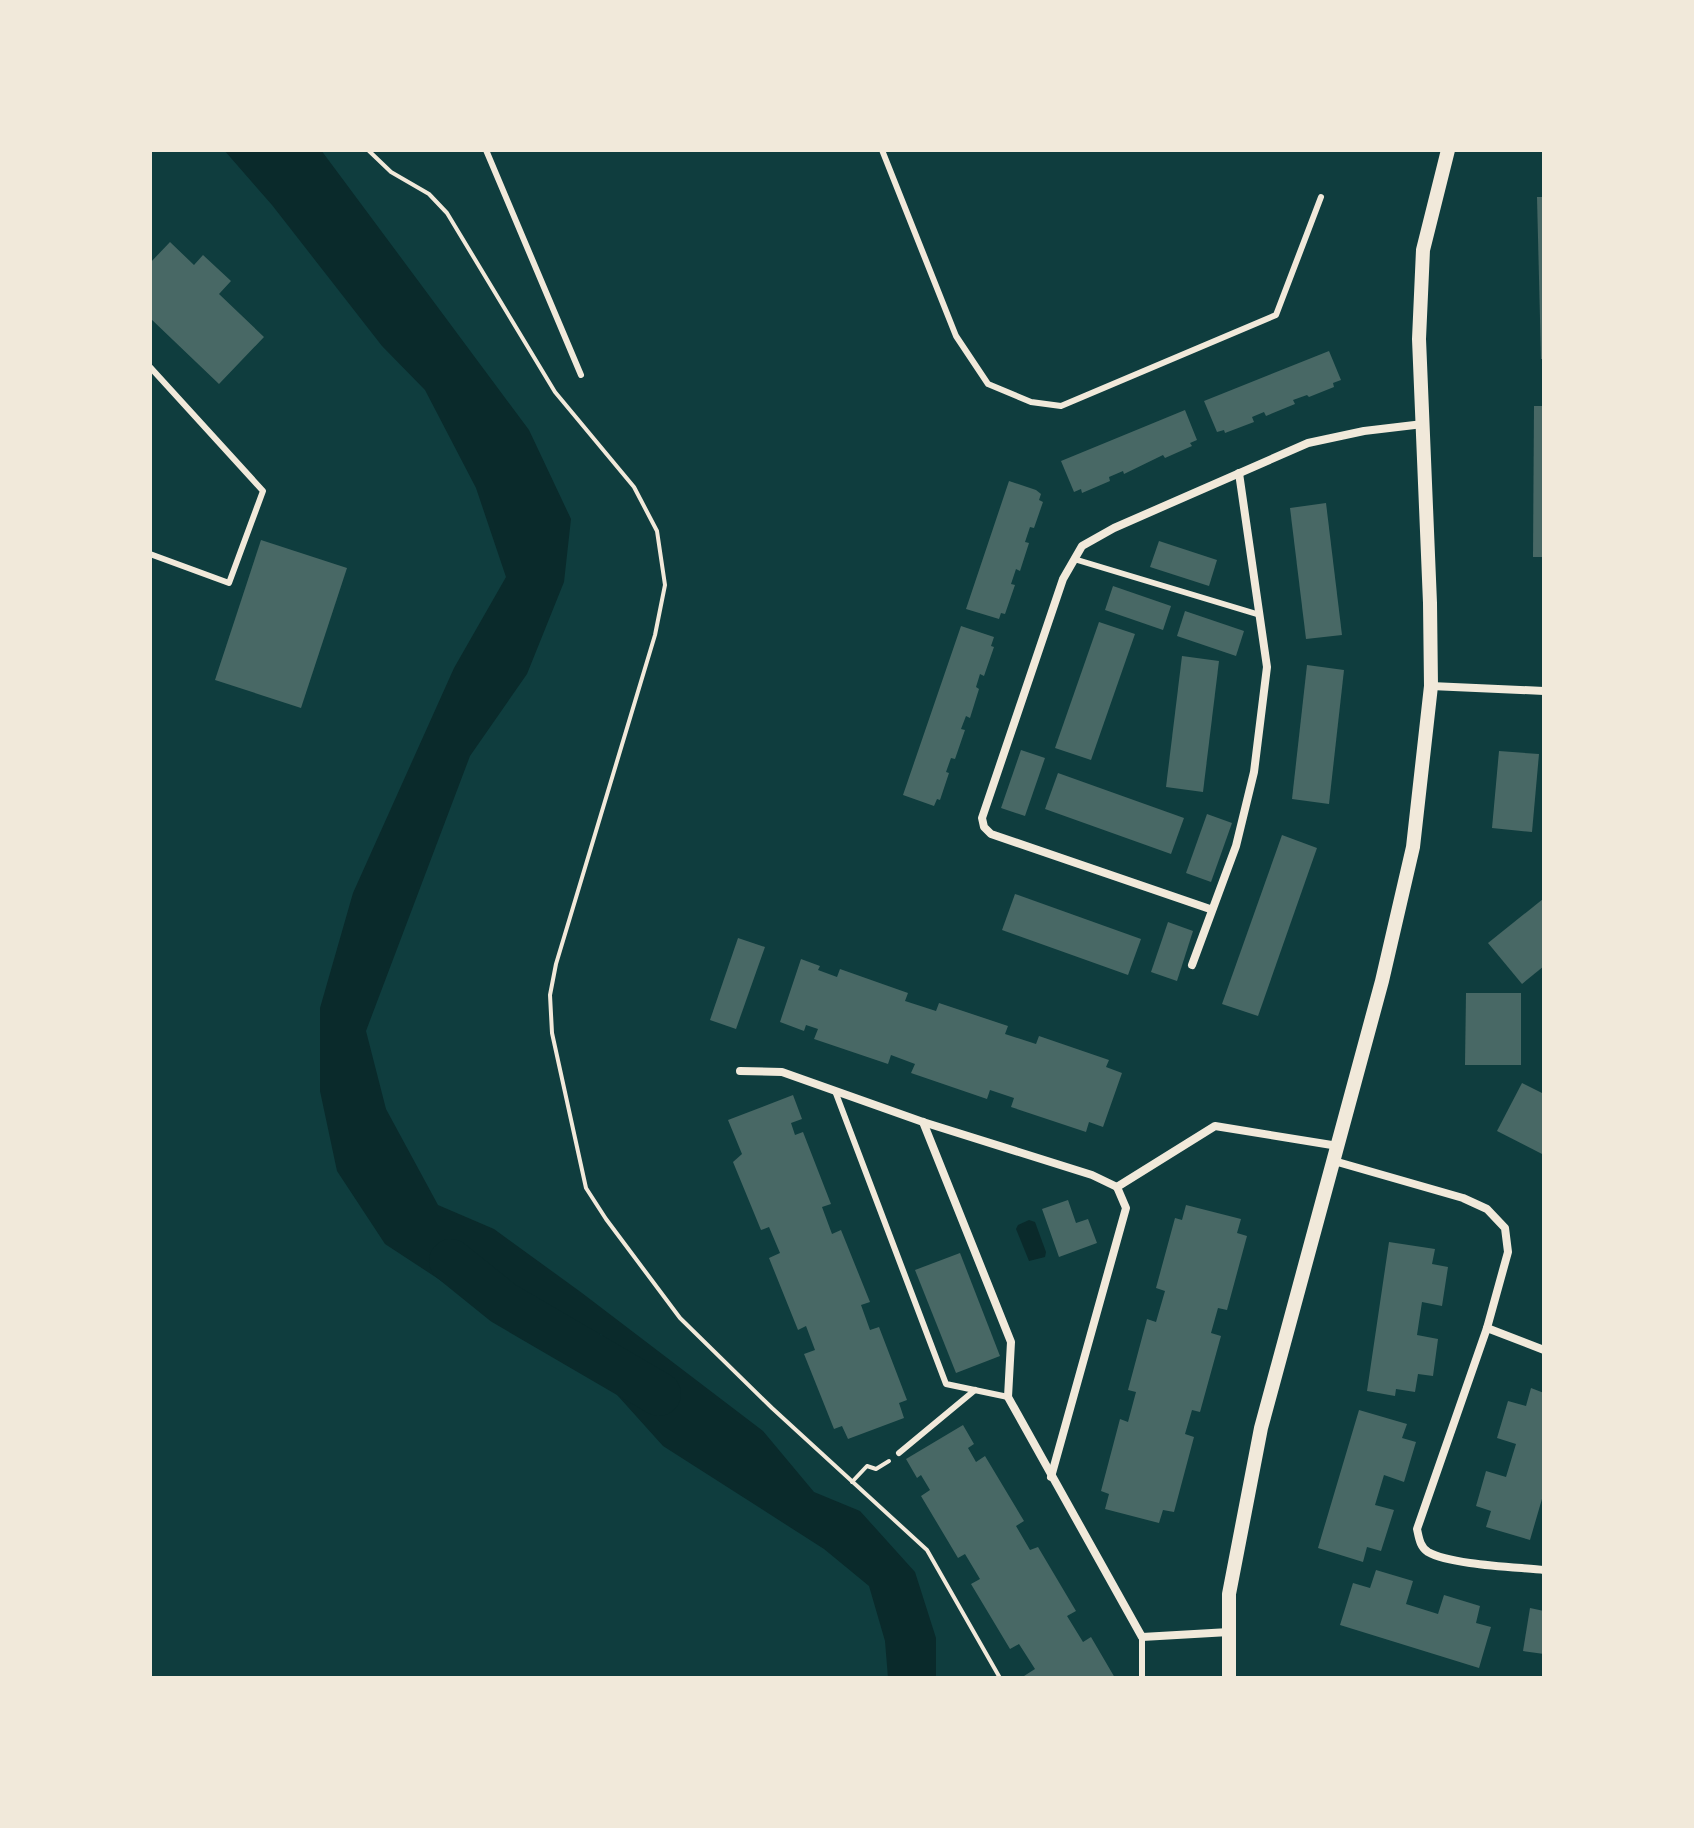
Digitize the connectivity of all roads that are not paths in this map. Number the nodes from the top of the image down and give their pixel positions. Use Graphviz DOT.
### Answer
graph roads {
  1 [pos="486,150"];
  2 [pos="882,150"];
  3 [pos="1448,150"];
  4 [pos="1321,197"];
  5 [pos="150,367"];
  6 [pos="581,375"];
  7 [pos="1423,424"];
  8 [pos="1239,473"];
  9 [pos="150,554"];
  10 [pos="1074,559"];
  11 [pos="1260,615"];
  12 [pos="1431,686"];
  13 [pos="1544,691"];
  14 [pos="1210,909"];
  15 [pos="1192,965"];
  16 [pos="740,1071"];
  17 [pos="835,1090"];
  18 [pos="923,1122"];
  19 [pos="1336,1153"];
  20 [pos="1117,1187"];
  21 [pos="1487,1328"];
  22 [pos="1544,1350"];
  23 [pos="975,1390"];
  24 [pos="1008,1397"];
  25 [pos="899,1453"];
  26 [pos="1051,1477"];
  27 [pos="1544,1570"];
  28 [pos="1229,1632"];
  29 [pos="1142,1637"];
  30 [pos="1142,1678"];
  31 [pos="1229,1678"];
  1 -- 6 [label="lane"];
  2 -- 4 [label="lane"];
  3 -- 7 [label="street"];
  5 -- 9 [label="lane"];
  7 -- 8 [label="street"];
  7 -- 12 [label="street"];
  8 -- 10 [label="street"];
  8 -- 11 [label="street"];
  10 -- 11 [label="lane"];
  10 -- 14 [label="street"];
  11 -- 14 [label="street"];
  12 -- 13 [label="street"];
  12 -- 19 [label="street"];
  14 -- 15 [label="street"];
  16 -- 17 [label="street"];
  17 -- 18 [label="street"];
  17 -- 23 [label="lane"];
  18 -- 20 [label="street"];
  18 -- 24 [label="street"];
  19 -- 20 [label="street"];
  19 -- 21 [label="street"];
  19 -- 28 [label="street"];
  20 -- 26 [label="street"];
  21 -- 22 [label="street"];
  21 -- 27 [label="street"];
  23 -- 24 [label="lane"];
  23 -- 25 [label="lane"];
  24 -- 26 [label="street"];
  26 -- 29 [label="street"];
  28 -- 29 [label="street"];
  28 -- 31 [label="street"];
  29 -- 30 [label="lane"];
}
